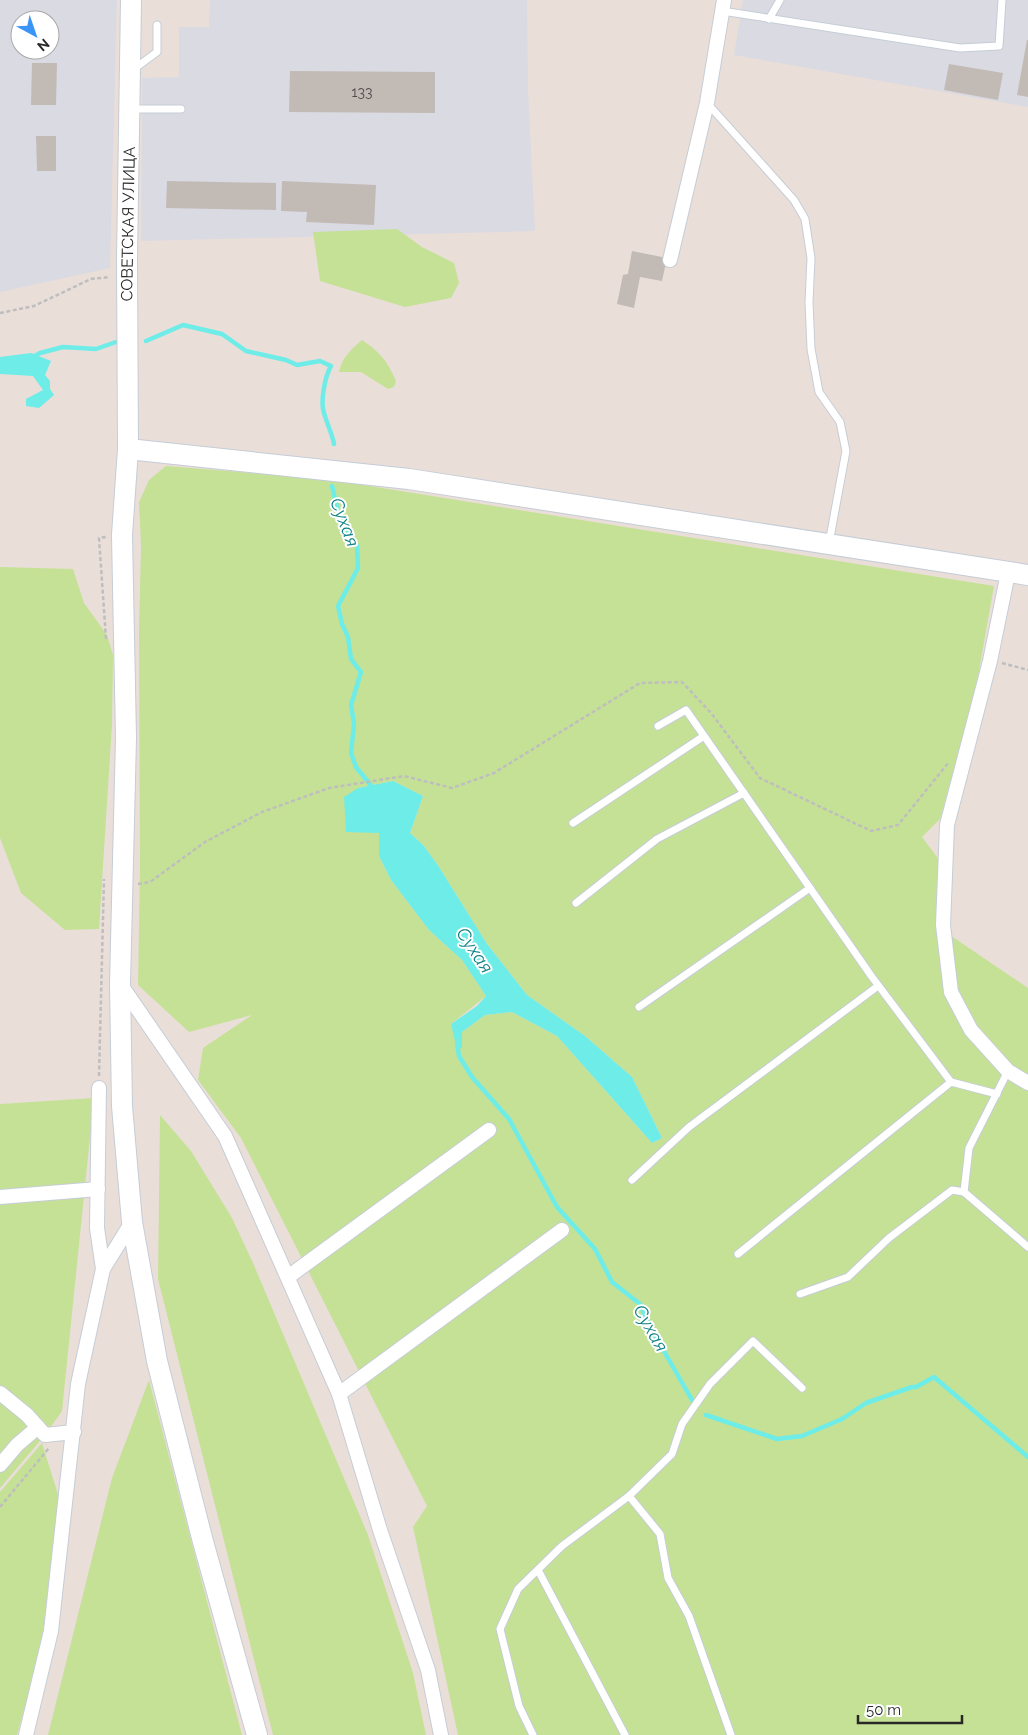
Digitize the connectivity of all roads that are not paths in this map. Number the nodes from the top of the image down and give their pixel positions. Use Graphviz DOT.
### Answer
graph roads {
  1 [pos="131,0"];
  2 [pos="780,0"];
  3 [pos="1002,0"];
  4 [pos="723,5"];
  5 [pos="769,19"];
  6 [pos="157,25"];
  7 [pos="130,73"];
  8 [pos="707,103"];
  9 [pos="129,109"];
  10 [pos="181,110"];
  11 [pos="670,260"];
  12 [pos="128,449"];
  13 [pos="829,544"];
  14 [pos="1018,574"];
  15 [pos="658,726"];
  16 [pos="704,736"];
  17 [pos="744,793"];
  18 [pos="573,823"];
  19 [pos="810,888"];
  20 [pos="576,903"];
  21 [pos="120,984"];
  22 [pos="878,986"];
  23 [pos="640,1007"];
  24 [pos="1008,1072"];
  25 [pos="951,1082"];
  26 [pos="1028,1084"];
  27 [pos="99,1088"];
  28 [pos="997,1094"];
  29 [pos="489,1130"];
  30 [pos="632,1180"];
  31 [pos="98,1189"];
  32 [pos="964,1192"];
  33 [pos="0,1197"];
  34 [pos="132,1222"];
  35 [pos="562,1230"];
  36 [pos="1028,1247"];
  37 [pos="738,1254"];
  38 [pos="103,1269"];
  39 [pos="288,1277"];
  40 [pos="800,1294"];
  41 [pos="802,1388"];
  42 [pos="0,1393"];
  43 [pos="339,1394"];
  44 [pos="38,1427"];
  45 [pos="68,1432"];
  46 [pos="0,1465"];
  47 [pos="629,1496"];
  48 [pos="538,1570"];
  49 [pos="26,1735"];
  50 [pos="257,1735"];
  51 [pos="441,1735"];
  52 [pos="533,1735"];
  53 [pos="626,1735"];
  54 [pos="731,1735"];
  1 -- 7 [label="main road, СОВЕТСКАЯ УЛИЦА"];
  2 -- 5 [label="lane"];
  3 -- 5 [label="lane"];
  4 -- 5 [label="lane"];
  4 -- 8 [label="street"];
  6 -- 7 [label="lane"];
  7 -- 9 [label="main road, СОВЕТСКАЯ УЛИЦА"];
  8 -- 11 [label="street"];
  8 -- 13 [label="lane"];
  9 -- 10 [label="lane"];
  9 -- 12 [label="main road, СОВЕТСКАЯ УЛИЦА"];
  12 -- 13 [label="main road"];
  12 -- 21 [label="main road, СОВЕТСКАЯ УЛИЦА"];
  13 -- 14 [label="main road"];
  14 -- 24 [label="street"];
  15 -- 16 [label="lane"];
  16 -- 17 [label="lane"];
  16 -- 18 [label="lane"];
  17 -- 19 [label="lane"];
  17 -- 20 [label="lane"];
  19 -- 22 [label="lane"];
  19 -- 23 [label="lane"];
  21 -- 34 [label="main road, СОВЕТСКАЯ УЛИЦА"];
  21 -- 39 [label="street"];
  22 -- 25 [label="lane"];
  22 -- 30 [label="lane"];
  24 -- 26 [label="street"];
  24 -- 28 [label="lane"];
  25 -- 28 [label="lane"];
  25 -- 37 [label="lane"];
  27 -- 31 [label="street"];
  28 -- 32 [label="lane"];
  29 -- 39 [label="street"];
  31 -- 33 [label="street"];
  31 -- 38 [label="street"];
  32 -- 36 [label="lane"];
  32 -- 40 [label="lane"];
  34 -- 38 [label="street"];
  34 -- 50 [label="main road, СОВЕТСКАЯ УЛИЦА"];
  35 -- 43 [label="street"];
  38 -- 45 [label="street"];
  39 -- 43 [label="street"];
  41 -- 47 [label="lane"];
  42 -- 44 [label="street"];
  43 -- 51 [label="street"];
  44 -- 45 [label="street"];
  44 -- 46 [label="street"];
  45 -- 49 [label="street"];
  47 -- 48 [label="lane"];
  47 -- 54 [label="lane"];
  48 -- 52 [label="lane"];
  48 -- 53 [label="lane"];
}
